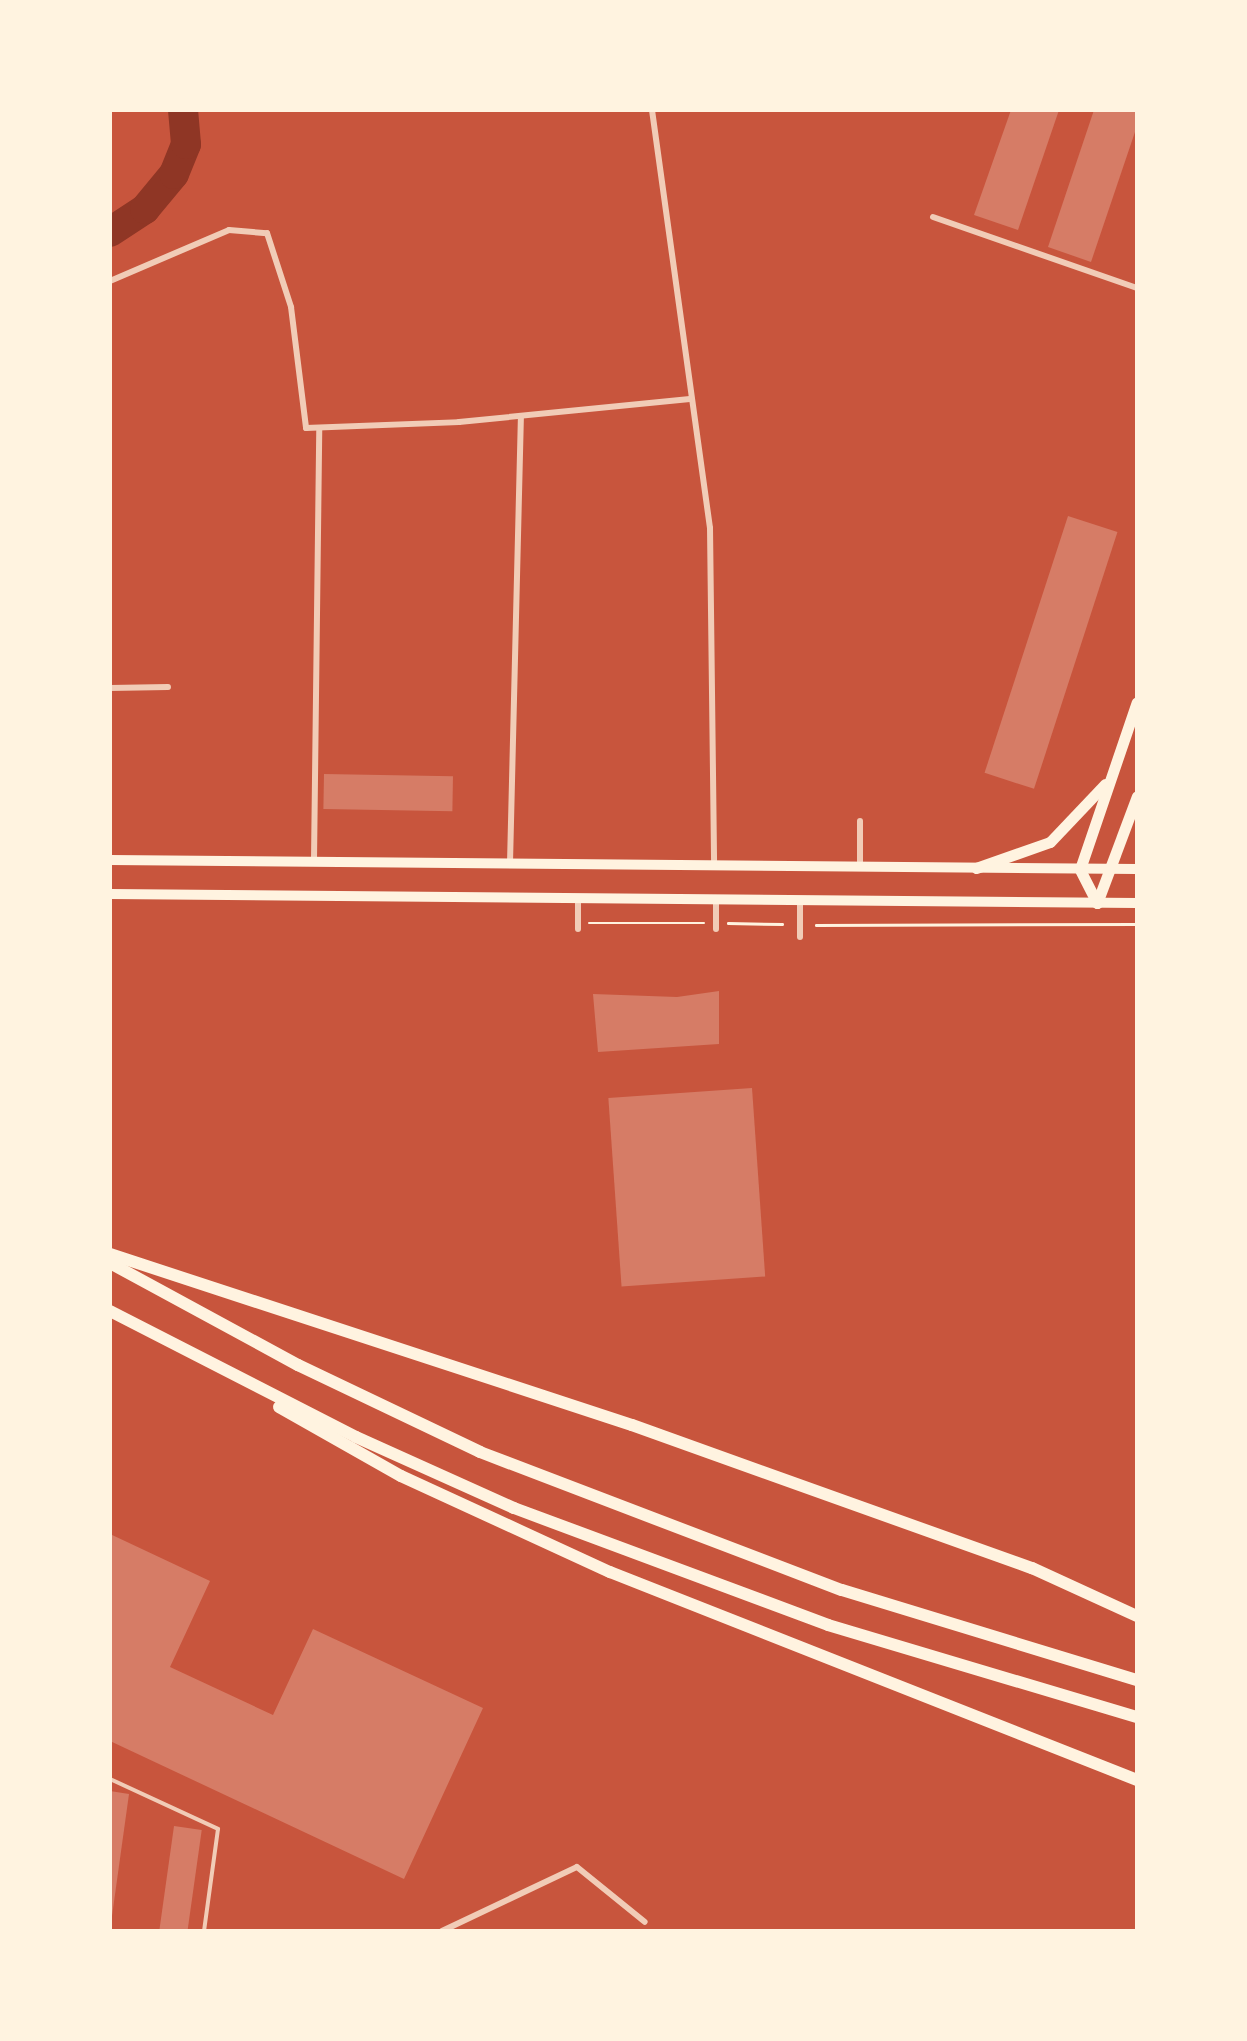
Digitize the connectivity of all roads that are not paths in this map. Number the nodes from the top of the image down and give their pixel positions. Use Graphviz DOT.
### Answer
graph roads {
  1 [pos="652,110"];
  2 [pos="933,217"];
  3 [pos="110,281"];
  4 [pos="1137,288"];
  5 [pos="690,399"];
  6 [pos="521,416"];
  7 [pos="319,428"];
  8 [pos="168,687"];
  9 [pos="110,688"];
  10 [pos="1137,702"];
  11 [pos="1115,768"];
  12 [pos="1137,796"];
  13 [pos="860,821"];
  14 [pos="110,860"];
  15 [pos="314,860"];
  16 [pos="510,863"];
  17 [pos="714,865"];
  18 [pos="860,867"];
  19 [pos="976,868"];
  20 [pos="1080,869"];
  21 [pos="1112,869"];
  22 [pos="1137,869"];
  23 [pos="110,894"];
  24 [pos="578,897"];
  25 [pos="716,898"];
  26 [pos="800,898"];
  27 [pos="1097,903"];
  28 [pos="1137,903"];
  29 [pos="578,929"];
  30 [pos="716,929"];
  31 [pos="800,937"];
  32 [pos="110,1254"];
  33 [pos="110,1263"];
  34 [pos="110,1311"];
  35 [pos="196,1357"];
  36 [pos="1137,1616"];
  37 [pos="1137,1680"];
  38 [pos="1137,1717"];
  39 [pos="110,1779"];
  40 [pos="1137,1780"];
  41 [pos="645,1922"];
  42 [pos="204,1931"];
  43 [pos="442,1931"];
  1 -- 5 [label="street"];
  2 -- 4 [label="street"];
  3 -- 7 [label="street"];
  5 -- 6 [label="street"];
  5 -- 17 [label="street"];
  6 -- 7 [label="street"];
  6 -- 16 [label="street"];
  7 -- 15 [label="street"];
  8 -- 9 [label="street"];
  10 -- 11 [label="main road"];
  11 -- 19 [label="main road"];
  11 -- 20 [label="main road"];
  12 -- 21 [label="main road"];
  13 -- 18 [label="street"];
  14 -- 15 [label="main road"];
  15 -- 16 [label="main road"];
  16 -- 17 [label="main road"];
  17 -- 18 [label="main road"];
  18 -- 19 [label="main road"];
  19 -- 20 [label="main road"];
  20 -- 21 [label="main road"];
  20 -- 27 [label="main road"];
  21 -- 22 [label="main road"];
  21 -- 27 [label="main road"];
  23 -- 24 [label="main road"];
  24 -- 25 [label="main road"];
  24 -- 29 [label="street"];
  25 -- 26 [label="main road"];
  25 -- 30 [label="street"];
  26 -- 27 [label="main road"];
  26 -- 31 [label="street"];
  27 -- 28 [label="main road"];
  32 -- 36 [label="highway"];
  33 -- 37 [label="highway"];
  34 -- 35 [label="highway"];
  35 -- 38 [label="highway"];
  35 -- 40 [label="highway"];
  39 -- 42 [label="lane"];
  41 -- 43 [label="street"];
}
